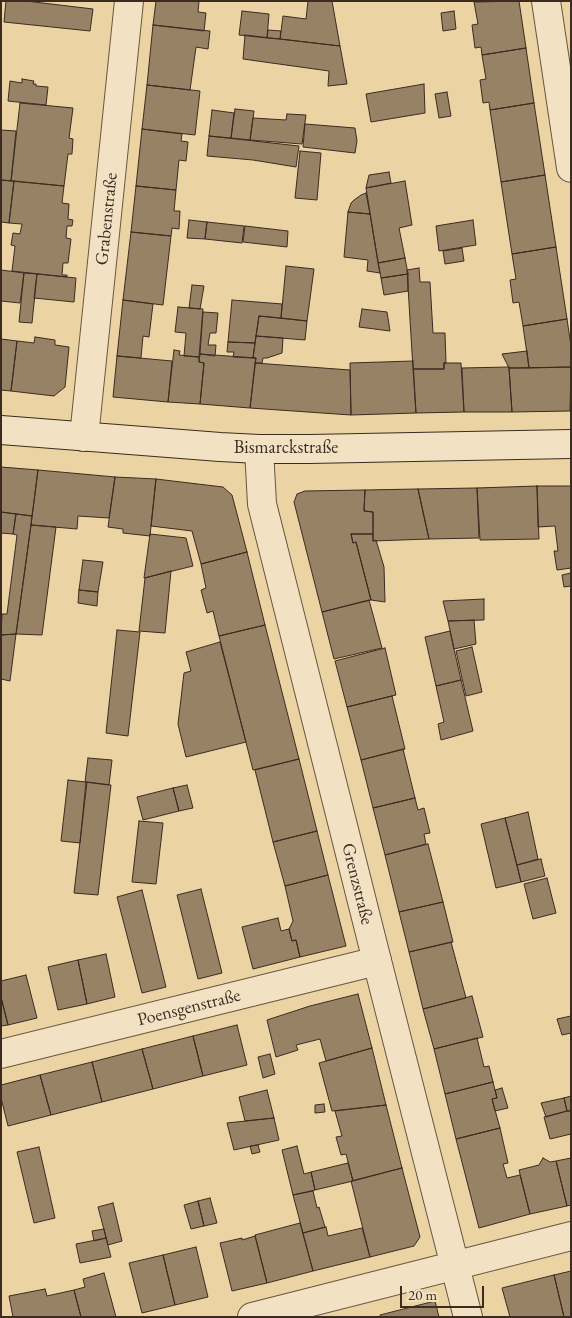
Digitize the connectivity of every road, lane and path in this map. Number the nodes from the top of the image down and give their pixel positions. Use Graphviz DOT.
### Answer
graph roads {
  1 [pos="129,1"];
  2 [pos="546,1"];
  3 [pos="571,168"];
  4 [pos="1,430"];
  5 [pos="84,437"];
  6 [pos="571,444"];
  7 [pos="259,449"];
  8 [pos="377,961"];
  9 [pos="1,1054"];
  10 [pos="571,1236"];
  11 [pos="455,1264"];
  12 [pos="252,1317"];
  13 [pos="468,1317"];
  1 -- 5 [label="street, Grabenstraße"];
  2 -- 3 [label="street"];
  4 -- 5 [label="street, Bismarckstraße"];
  5 -- 7 [label="street, Bismarckstraße"];
  6 -- 7 [label="street, Bismarckstraße"];
  7 -- 8 [label="street, Grenzstraße"];
  8 -- 9 [label="street, Poensgenstraße"];
  8 -- 11 [label="street, Grenzstraße"];
  10 -- 11 [label="street"];
  11 -- 12 [label="street"];
  11 -- 13 [label="street, Grenzstraße"];
}
